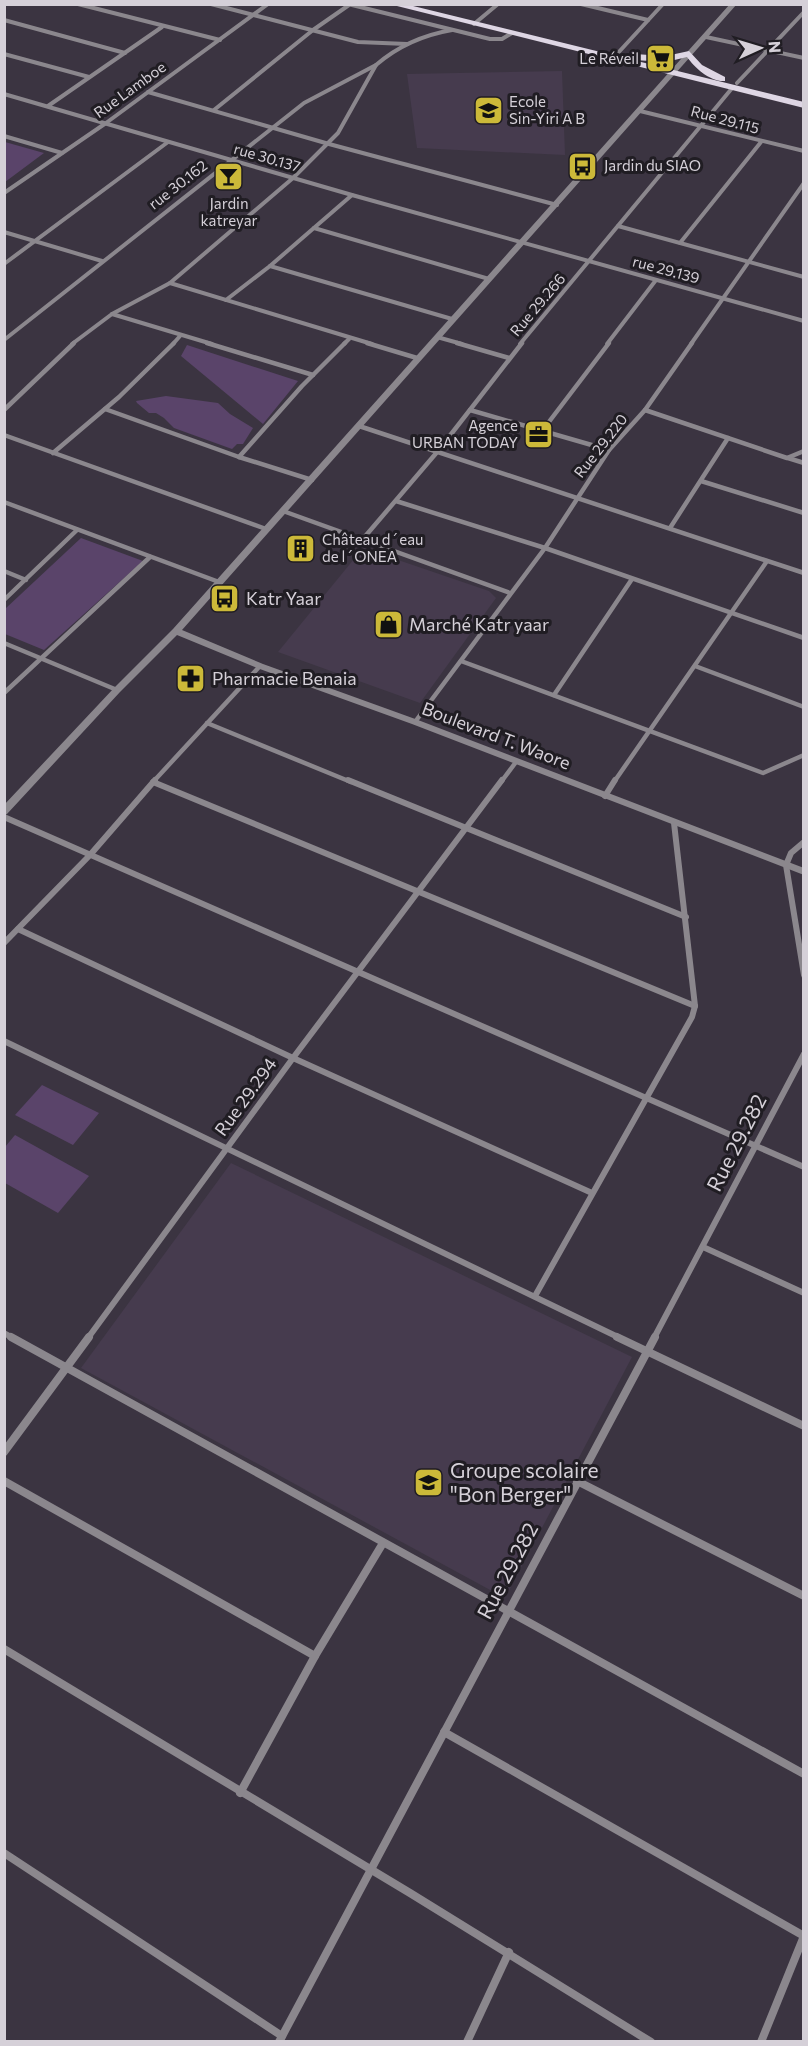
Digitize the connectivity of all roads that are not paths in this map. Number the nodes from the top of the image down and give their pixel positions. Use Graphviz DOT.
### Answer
graph roads {
  1 [pos="78,4"];
  2 [pos="211,4"];
  3 [pos="268,4"];
  4 [pos="393,4"];
  5 [pos="413,4"];
  6 [pos="498,4"];
  7 [pos="581,4"];
  8 [pos="663,4"];
  9 [pos="734,4"];
  10 [pos="349,5"];
  11 [pos="588,5"];
  12 [pos="804,12"];
  13 [pos="254,15"];
  14 [pos="4,20"];
  15 [pos="648,20"];
  16 [pos="477,22"];
  17 [pos="162,27"];
  18 [pos="313,30"];
  19 [pos="453,30"];
  20 [pos="512,33"];
  21 [pos="706,37"];
  22 [pos="220,40"];
  23 [pos="413,44"];
  24 [pos="769,50"];
  25 [pos="125,53"];
  26 [pos="4,54"];
  27 [pos="617,54"];
  28 [pos="689,54"];
  29 [pos="628,57"];
  30 [pos="804,58"];
  31 [pos="376,65"];
  32 [pos="674,71"];
  33 [pos="89,77"];
  34 [pos="722,79"];
  35 [pos="735,85"];
  36 [pos="148,92"];
  37 [pos="4,94"];
  38 [pos="804,99"];
  39 [pos="804,105"];
  40 [pos="48,106"];
  41 [pos="214,110"];
  42 [pos="640,111"];
  43 [pos="106,123"];
  44 [pos="700,126"];
  45 [pos="272,128"];
  46 [pos="4,136"];
  47 [pos="168,142"];
  48 [pos="761,142"];
  49 [pos="329,144"];
  50 [pos="804,151"];
  51 [pos="62,153"];
  52 [pos="229,160"];
  53 [pos="293,178"];
  54 [pos="804,183"];
  55 [pos="4,194"];
  56 [pos="352,195"];
  57 [pos="557,205"];
  58 [pos="618,226"];
  59 [pos="314,228"];
  60 [pos="4,232"];
  61 [pos="35,241"];
  62 [pos="523,241"];
  63 [pos="680,243"];
  64 [pos="102,261"];
  65 [pos="589,262"];
  66 [pos="746,262"];
  67 [pos="4,264"];
  68 [pos="270,267"];
  69 [pos="804,277"];
  70 [pos="489,279"];
  71 [pos="656,279"];
  72 [pos="170,283"];
  73 [pos="722,298"];
  74 [pos="226,300"];
  75 [pos="112,314"];
  76 [pos="452,320"];
  77 [pos="804,321"];
  78 [pos="180,336"];
  79 [pos="437,337"];
  80 [pos="349,339"];
  81 [pos="4,340"];
  82 [pos="417,358"];
  83 [pos="509,358"];
  84 [pos="313,375"];
  85 [pos="105,409"];
  86 [pos="4,410"];
  87 [pos="470,410"];
  88 [pos="645,410"];
  89 [pos="359,426"];
  90 [pos="542,431"];
  91 [pos="4,435"];
  92 [pos="728,438"];
  93 [pos="609,450"];
  94 [pos="438,451"];
  95 [pos="804,451"];
  96 [pos="53,453"];
  97 [pos="239,457"];
  98 [pos="788,458"];
  99 [pos="804,463"];
  100 [pos="312,480"];
  101 [pos="701,480"];
  102 [pos="578,498"];
  103 [pos="396,501"];
  104 [pos="4,502"];
  105 [pos="283,511"];
  106 [pos="804,513"];
  107 [pos="670,528"];
  108 [pos="266,529"];
  109 [pos="77,531"];
  110 [pos="362,540"];
  111 [pos="545,549"];
  112 [pos="150,556"];
  113 [pos="767,561"];
  114 [pos="4,571"];
  115 [pos="804,573"];
  116 [pos="632,579"];
  117 [pos="26,580"];
  118 [pos="219,582"];
  119 [pos="510,593"];
  120 [pos="4,600"];
  121 [pos="731,613"];
  122 [pos="176,631"];
  123 [pos="804,638"];
  124 [pos="4,643"];
  125 [pos="41,658"];
  126 [pos="461,661"];
  127 [pos="260,666"];
  128 [pos="695,666"];
  129 [pos="117,690"];
  130 [pos="4,693"];
  131 [pos="554,695"];
  132 [pos="804,707"];
  133 [pos="415,722"];
  134 [pos="207,723"];
  135 [pos="648,730"];
  136 [pos="804,755"];
  137 [pos="516,762"];
  138 [pos="153,782"];
  139 [pos="605,796"];
  140 [pos="4,812"];
  141 [pos="4,817"];
  142 [pos="674,823"];
  143 [pos="467,830"];
  144 [pos="804,842"];
  145 [pos="90,855"];
  146 [pos="786,865"];
  147 [pos="804,872"];
  148 [pos="418,893"];
  149 [pos="686,917"];
  150 [pos="18,929"];
  151 [pos="4,943"];
  152 [pos="358,971"];
  153 [pos="804,975"];
  154 [pos="695,1006"];
  155 [pos="4,1041"];
  156 [pos="804,1054"];
  157 [pos="293,1058"];
  158 [pos="648,1096"];
  159 [pos="229,1146"];
  160 [pos="755,1147"];
  161 [pos="804,1167"];
  162 [pos="592,1193"];
  163 [pos="703,1247"];
  164 [pos="804,1293"];
  165 [pos="535,1296"];
  166 [pos="4,1333"];
  167 [pos="646,1352"];
  168 [pos="67,1366"];
  169 [pos="804,1426"];
  170 [pos="4,1452"];
  171 [pos="4,1481"];
  172 [pos="577,1481"];
  173 [pos="383,1543"];
  174 [pos="804,1596"];
  175 [pos="508,1610"];
  176 [pos="4,1649"];
  177 [pos="315,1656"];
  178 [pos="444,1732"];
  179 [pos="804,1774"];
  180 [pos="240,1793"];
  181 [pos="4,1853"];
  182 [pos="371,1868"];
  183 [pos="804,1936"];
  184 [pos="509,1952"];
  185 [pos="280,2039"];
  186 [pos="466,2042"];
  187 [pos="651,2042"];
  188 [pos="761,2042"];
  1 -- 17 [label="street"];
  2 -- 13 [label="street"];
  3 -- 13 [label="street, Rue Lamboe"];
  4 -- 16 [label="main road"];
  5 -- 16 [label="main road"];
  6 -- 16 [label="street"];
  7 -- 11 [label="street"];
  8 -- 15 [label="street"];
  9 -- 21 [label="street"];
  10 -- 18 [label="street"];
  10 -- 19 [label="street"];
  11 -- 15 [label="street"];
  12 -- 24 [label="street, Rue 29.266"];
  13 -- 18 [label="street"];
  13 -- 22 [label="street, Rue Lamboe"];
  14 -- 25 [label="street"];
  15 -- 27 [label="street"];
  16 -- 20 [label="main road"];
  16 -- 27 [label="main road"];
  17 -- 22 [label="street"];
  17 -- 25 [label="street"];
  18 -- 23 [label="street"];
  18 -- 41 [label="street"];
  19 -- 20 [label="street"];
  19 -- 23 [label="street, rue 30.162"];
  20 -- 32 [label="main road"];
  21 -- 24 [label="street"];
  21 -- 28 [label="street"];
  22 -- 36 [label="street, Rue Lamboe"];
  23 -- 31 [label="street, rue 30.162"];
  24 -- 30 [label="street"];
  24 -- 35 [label="street, Rue 29.266"];
  25 -- 33 [label="street"];
  26 -- 33 [label="street"];
  27 -- 29 [label="main road"];
  28 -- 29 [label="main road"];
  28 -- 32 [label="street"];
  28 -- 34 [label="main road"];
  29 -- 32 [label="main road"];
  31 -- 45 [label="street, rue 30.162"];
  31 -- 49 [label="street"];
  32 -- 34 [label="main road"];
  32 -- 35 [label="main road"];
  32 -- 42 [label="street"];
  33 -- 40 [label="street"];
  34 -- 35 [label="main road"];
  35 -- 38 [label="main road"];
  35 -- 39 [label="main road"];
  35 -- 44 [label="street, Rue 29.266"];
  36 -- 41 [label="street"];
  36 -- 43 [label="street, Rue Lamboe"];
  37 -- 40 [label="street, rue 30.137"];
  40 -- 43 [label="street, rue 30.137"];
  41 -- 45 [label="street"];
  42 -- 44 [label="street, Rue 29.115"];
  42 -- 57 [label="street"];
  43 -- 47 [label="street, rue 30.137"];
  43 -- 51 [label="street, Rue Lamboe"];
  44 -- 48 [label="street, Rue 29.115"];
  44 -- 58 [label="street, Rue 29.266"];
  45 -- 49 [label="street"];
  45 -- 52 [label="street, rue 30.162"];
  46 -- 51 [label="street"];
  47 -- 52 [label="street, rue 30.137"];
  47 -- 61 [label="street"];
  48 -- 50 [label="street, Rue 29.115"];
  48 -- 63 [label="street"];
  49 -- 53 [label="street"];
  49 -- 57 [label="street"];
  51 -- 55 [label="street, Rue Lamboe"];
  52 -- 53 [label="street, rue 30.137"];
  52 -- 64 [label="street, rue 30.162"];
  53 -- 56 [label="street, rue 30.137"];
  53 -- 72 [label="street"];
  54 -- 66 [label="street, Rue 29.220"];
  56 -- 59 [label="street"];
  56 -- 62 [label="street, rue 30.137"];
  57 -- 62 [label="street"];
  58 -- 63 [label="street"];
  58 -- 65 [label="street, Rue 29.266"];
  59 -- 68 [label="street"];
  59 -- 70 [label="street"];
  60 -- 61 [label="street"];
  61 -- 64 [label="street"];
  61 -- 67 [label="street"];
  62 -- 65 [label="street, rue 29.139"];
  62 -- 70 [label="street"];
  63 -- 66 [label="street"];
  64 -- 81 [label="street, rue 30.162"];
  65 -- 71 [label="street, rue 29.139"];
  65 -- 83 [label="street, Rue 29.266"];
  66 -- 69 [label="street"];
  66 -- 73 [label="street, Rue 29.220"];
  68 -- 74 [label="street"];
  68 -- 76 [label="street"];
  70 -- 76 [label="street"];
  71 -- 73 [label="street, rue 29.139"];
  71 -- 90 [label="street"];
  72 -- 74 [label="street"];
  72 -- 75 [label="street"];
  73 -- 77 [label="street, rue 29.139"];
  73 -- 88 [label="street, Rue 29.220"];
  74 -- 80 [label="street"];
  75 -- 78 [label="street"];
  75 -- 86 [label="street"];
  76 -- 79 [label="street"];
  78 -- 84 [label="street"];
  78 -- 85 [label="street"];
  79 -- 82 [label="street"];
  79 -- 83 [label="street"];
  80 -- 82 [label="street"];
  80 -- 84 [label="street"];
  82 -- 89 [label="street"];
  83 -- 87 [label="street, Rue 29.266"];
  84 -- 97 [label="street"];
  85 -- 96 [label="street"];
  85 -- 97 [label="street"];
  87 -- 90 [label="street"];
  87 -- 94 [label="street, Rue 29.266"];
  88 -- 92 [label="street"];
  88 -- 93 [label="street, Rue 29.220"];
  89 -- 94 [label="street"];
  89 -- 100 [label="street"];
  90 -- 93 [label="street"];
  91 -- 96 [label="street"];
  92 -- 98 [label="street"];
  92 -- 101 [label="street"];
  93 -- 102 [label="street, Rue 29.220"];
  94 -- 102 [label="street"];
  94 -- 103 [label="street, Rue 29.266"];
  95 -- 98 [label="street"];
  96 -- 108 [label="street"];
  97 -- 100 [label="street"];
  98 -- 99 [label="street"];
  100 -- 105 [label="street"];
  101 -- 106 [label="street"];
  101 -- 107 [label="street"];
  102 -- 107 [label="street"];
  102 -- 111 [label="street, Rue 29.220"];
  103 -- 110 [label="street, Rue 29.266"];
  103 -- 111 [label="street"];
  104 -- 109 [label="street"];
  105 -- 108 [label="street"];
  105 -- 110 [label="street"];
  107 -- 113 [label="street"];
  108 -- 118 [label="street"];
  109 -- 112 [label="street"];
  109 -- 117 [label="street"];
  110 -- 119 [label="street"];
  111 -- 116 [label="street"];
  111 -- 119 [label="street, Rue 29.220"];
  112 -- 118 [label="street"];
  112 -- 125 [label="street"];
  113 -- 115 [label="street"];
  113 -- 121 [label="street"];
  114 -- 117 [label="street"];
  116 -- 121 [label="street"];
  116 -- 131 [label="street"];
  117 -- 120 [label="street"];
  118 -- 122 [label="street"];
  119 -- 126 [label="street, Rue 29.220"];
  121 -- 123 [label="street"];
  121 -- 128 [label="street"];
  122 -- 127 [label="street, Boulevard T. Waore"];
  122 -- 129 [label="street"];
  124 -- 125 [label="street"];
  125 -- 129 [label="street"];
  125 -- 130 [label="street"];
  126 -- 131 [label="street"];
  126 -- 133 [label="street, Rue 29.220"];
  127 -- 133 [label="street, Boulevard T. Waore"];
  127 -- 134 [label="street"];
  128 -- 132 [label="street"];
  128 -- 135 [label="street"];
  129 -- 140 [label="street"];
  131 -- 135 [label="street"];
  133 -- 137 [label="street, Boulevard T. Waore"];
  134 -- 138 [label="street"];
  134 -- 143 [label="street"];
  135 -- 136 [label="street"];
  135 -- 139 [label="street"];
  137 -- 139 [label="street, Boulevard T. Waore"];
  137 -- 143 [label="street, Rue 29.294"];
  138 -- 145 [label="street"];
  138 -- 148 [label="street"];
  139 -- 142 [label="street, Boulevard T. Waore"];
  141 -- 145 [label="street"];
  142 -- 146 [label="street, Boulevard T. Waore"];
  142 -- 149 [label="street"];
  143 -- 148 [label="street, Rue 29.294"];
  143 -- 149 [label="street"];
  144 -- 146 [label="street"];
  145 -- 150 [label="street"];
  145 -- 152 [label="street"];
  146 -- 147 [label="street, Boulevard T. Waore"];
  146 -- 153 [label="street"];
  148 -- 152 [label="street, Rue 29.294"];
  148 -- 154 [label="street"];
  149 -- 154 [label="street"];
  150 -- 151 [label="street"];
  150 -- 157 [label="street"];
  152 -- 157 [label="street, Rue 29.294"];
  152 -- 158 [label="street"];
  154 -- 158 [label="street"];
  155 -- 159 [label="street"];
  156 -- 160 [label="street, Rue 29.282"];
  157 -- 159 [label="street, Rue 29.294"];
  157 -- 162 [label="street"];
  158 -- 160 [label="street"];
  158 -- 162 [label="street"];
  159 -- 165 [label="street"];
  159 -- 168 [label="street, Rue 29.294"];
  160 -- 161 [label="street"];
  160 -- 163 [label="street, Rue 29.282"];
  162 -- 165 [label="street"];
  163 -- 164 [label="street"];
  163 -- 167 [label="street, Rue 29.282"];
  165 -- 167 [label="street"];
  166 -- 168 [label="street"];
  167 -- 169 [label="street"];
  167 -- 172 [label="street, Rue 29.282"];
  168 -- 170 [label="street, Rue 29.294"];
  168 -- 173 [label="street"];
  171 -- 177 [label="street"];
  172 -- 174 [label="street"];
  172 -- 175 [label="street, Rue 29.282"];
  173 -- 175 [label="street"];
  173 -- 177 [label="street"];
  175 -- 178 [label="street, Rue 29.282"];
  175 -- 179 [label="street"];
  176 -- 180 [label="street"];
  177 -- 180 [label="street"];
  178 -- 182 [label="street, Rue 29.282"];
  178 -- 183 [label="street"];
  180 -- 182 [label="street"];
  181 -- 185 [label="street"];
  182 -- 184 [label="street"];
  182 -- 185 [label="street, Rue 29.282"];
  183 -- 188 [label="street"];
  184 -- 186 [label="street"];
  184 -- 187 [label="street"];
}
